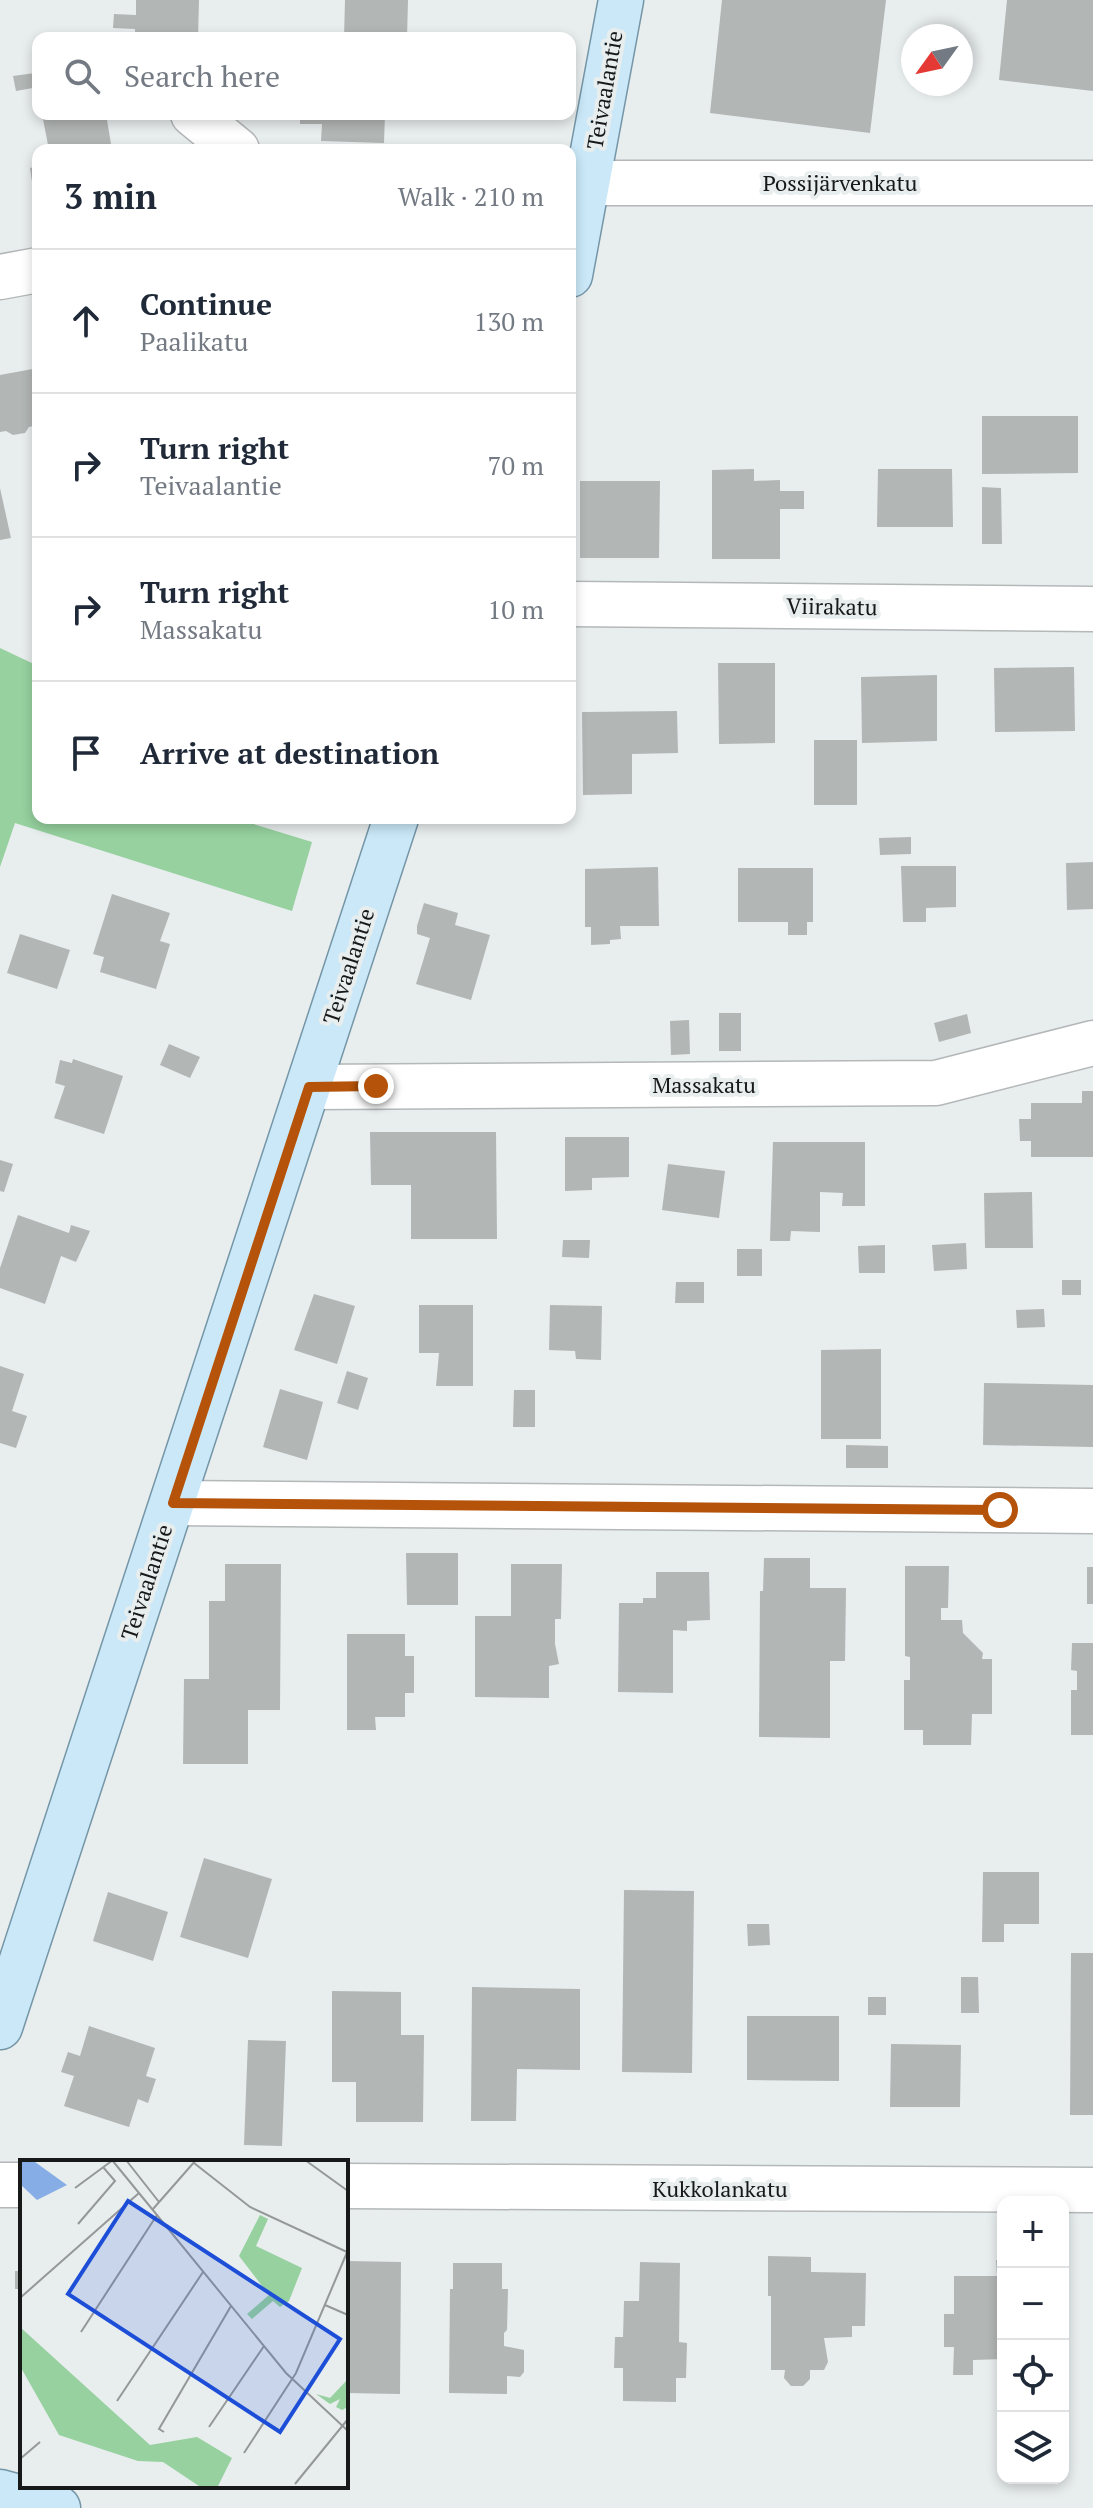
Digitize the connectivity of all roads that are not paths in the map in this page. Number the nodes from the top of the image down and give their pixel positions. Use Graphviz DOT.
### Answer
graph roads {
  1 [pos="621,0"];
  2 [pos="200,120"];
  3 [pos="230,144"];
  4 [pos="579,183"];
  5 [pos="1093,183"];
  6 [pos="576,214"];
  7 [pos="32,271"];
  8 [pos="0,277"];
  9 [pos="576,604"];
  10 [pos="1093,609"];
  11 [pos="394,824"];
  12 [pos="1093,1043"];
  13 [pos="309,1087"];
  14 [pos="173,1503"];
  15 [pos="1093,1511"];
  16 [pos="0,2027"];
  17 [pos="348,2186"];
  18 [pos="1093,2190"];
  19 [pos="0,2492"];
  20 [pos="58,2508"];
  1 -- 4 [label="main road, Teivaalantie"];
  2 -- 3 [label="street"];
  4 -- 5 [label="street, Possijärvenkatu"];
  4 -- 6 [label="main road, Teivaalantie"];
  7 -- 8 [label="street"];
  9 -- 10 [label="street, Viirakatu"];
  11 -- 13 [label="main road, Teivaalantie"];
  12 -- 13 [label="street, Massakatu"];
  13 -- 14 [label="main road, Teivaalantie"];
  14 -- 15 [label="street"];
  14 -- 16 [label="main road, Teivaalantie"];
  17 -- 18 [label="street, Kukkolankatu"];
  19 -- 20 [label="main road"];
}
